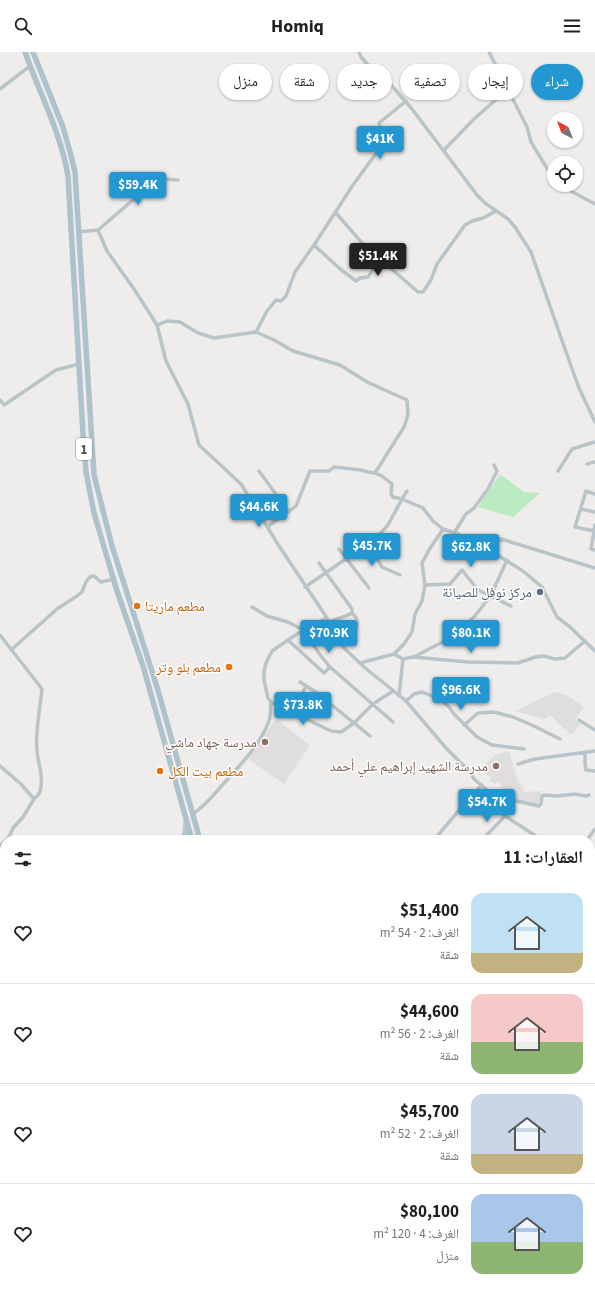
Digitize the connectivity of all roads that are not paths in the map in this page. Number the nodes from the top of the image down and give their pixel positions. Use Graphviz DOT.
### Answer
graph roads {
  1 [pos="25,52"];
  2 [pos="33,52"];
  3 [pos="358,52"];
  4 [pos="489,52"];
  5 [pos="495,64"];
  6 [pos="30,66"];
  7 [pos="0,89"];
  8 [pos="496,100"];
  9 [pos="514,100"];
  10 [pos="406,102"];
  11 [pos="444,150"];
  12 [pos="547,168"];
  13 [pos="178,180"];
  14 [pos="573,192"];
  15 [pos="595,204"];
  16 [pos="496,211"];
  17 [pos="335,212"];
  18 [pos="98,230"];
  19 [pos="78,232"];
  20 [pos="314,245"];
  21 [pos="377,260"];
  22 [pos="156,325"];
  23 [pos="256,332"];
  24 [pos="78,349"];
  25 [pos="85,349"];
  26 [pos="79,364"];
  27 [pos="0,400"];
  28 [pos="595,422"];
  29 [pos="595,442"];
  30 [pos="595,462"];
  31 [pos="587,464"];
  32 [pos="494,465"];
  33 [pos="558,471"];
  34 [pos="259,472"];
  35 [pos="375,473"];
  36 [pos="407,491"];
  37 [pos="595,494"];
  38 [pos="402,499"];
  39 [pos="581,509"];
  40 [pos="289,512"];
  41 [pos="595,512"];
  42 [pos="106,525"];
  43 [pos="595,525"];
  44 [pos="98,527"];
  45 [pos="268,527"];
  46 [pos="443,529"];
  47 [pos="594,531"];
  48 [pos="454,533"];
  49 [pos="364,537"];
  50 [pos="367,544"];
  51 [pos="339,549"];
  52 [pos="488,549"];
  53 [pos="595,550"];
  54 [pos="345,558"];
  55 [pos="506,560"];
  56 [pos="319,563"];
  57 [pos="595,568"];
  58 [pos="327,573"];
  59 [pos="400,575"];
  60 [pos="114,579"];
  61 [pos="425,585"];
  62 [pos="305,587"];
  63 [pos="125,588"];
  64 [pos="368,588"];
  65 [pos="117,591"];
  66 [pos="491,595"];
  67 [pos="511,606"];
  68 [pos="252,607"];
  69 [pos="352,613"];
  70 [pos="328,620"];
  71 [pos="303,630"];
  72 [pos="0,635"];
  73 [pos="288,640"];
  74 [pos="340,640"];
  75 [pos="585,641"];
  76 [pos="11,650"];
  77 [pos="595,651"];
  78 [pos="394,654"];
  79 [pos="413,657"];
  80 [pos="403,659"];
  81 [pos="360,663"];
  82 [pos="330,667"];
  83 [pos="300,682"];
  84 [pos="306,686"];
  85 [pos="393,691"];
  86 [pos="400,696"];
  87 [pos="406,701"];
  88 [pos="271,702"];
  89 [pos="373,704"];
  90 [pos="292,712"];
  91 [pos="579,720"];
  92 [pos="393,722"];
  93 [pos="354,723"];
  94 [pos="464,726"];
  95 [pos="595,730"];
  96 [pos="171,736"];
  97 [pos="370,736"];
  98 [pos="164,738"];
  99 [pos="560,739"];
  100 [pos="524,749"];
  101 [pos="595,751"];
  102 [pos="585,752"];
  103 [pos="518,764"];
  104 [pos="0,766"];
  105 [pos="595,771"];
  106 [pos="482,785"];
  107 [pos="590,795"];
  108 [pos="494,796"];
  109 [pos="34,798"];
  110 [pos="193,814"];
  111 [pos="504,816"];
  112 [pos="186,820"];
  113 [pos="12,835"];
  114 [pos="184,835"];
  115 [pos="190,835"];
  116 [pos="199,835"];
  117 [pos="438,835"];
  118 [pos="487,835"];
  119 [pos="534,835"];
  1 -- 6 [label="main road, 1"];
  2 -- 19 [label="main road, 1"];
  3 -- 10 [label="street"];
  4 -- 5 [label="street"];
  6 -- 7 [label="street"];
  6 -- 24 [label="main road, 1"];
  8 -- 11 [label="street"];
  9 -- 12 [label="street"];
  10 -- 11 [label="street"];
  10 -- 17 [label="street"];
  11 -- 16 [label="street"];
  13 -- 18 [label="street"];
  14 -- 15 [label="street"];
  16 -- 21 [label="street"];
  16 -- 28 [label="street"];
  17 -- 20 [label="street"];
  17 -- 21 [label="street"];
  18 -- 19 [label="street"];
  18 -- 22 [label="street"];
  19 -- 25 [label="main road, 1"];
  20 -- 21 [label="street"];
  20 -- 23 [label="street"];
  22 -- 23 [label="street"];
  22 -- 45 [label="street"];
  23 -- 35 [label="street"];
  24 -- 25 [label="main road"];
  24 -- 26 [label="main road, 1"];
  25 -- 42 [label="main road, 1"];
  26 -- 27 [label="street"];
  26 -- 44 [label="main road, 1"];
  29 -- 33 [label="street"];
  30 -- 31 [label="street"];
  32 -- 48 [label="street"];
  34 -- 40 [label="street"];
  35 -- 38 [label="street"];
  35 -- 40 [label="street"];
  36 -- 38 [label="street"];
  37 -- 39 [label="street"];
  38 -- 46 [label="street"];
  38 -- 50 [label="street"];
  39 -- 41 [label="street"];
  39 -- 47 [label="street"];
  40 -- 45 [label="street"];
  42 -- 44 [label="main road"];
  42 -- 63 [label="main road, 1"];
  43 -- 47 [label="street"];
  44 -- 60 [label="main road, 1"];
  45 -- 62 [label="street"];
  46 -- 48 [label="street"];
  46 -- 61 [label="street"];
  47 -- 53 [label="street"];
  48 -- 52 [label="street"];
  49 -- 50 [label="street"];
  50 -- 54 [label="street"];
  50 -- 59 [label="street"];
  51 -- 54 [label="street"];
  52 -- 55 [label="street"];
  52 -- 57 [label="street"];
  54 -- 58 [label="street"];
  54 -- 64 [label="street"];
  55 -- 66 [label="street"];
  55 -- 75 [label="street"];
  56 -- 58 [label="street"];
  58 -- 62 [label="street"];
  58 -- 69 [label="street"];
  60 -- 65 [label="main road, 1"];
  60 -- 76 [label="street"];
  61 -- 66 [label="street"];
  61 -- 78 [label="street"];
  62 -- 70 [label="street"];
  63 -- 65 [label="main road"];
  63 -- 96 [label="main road, 1"];
  65 -- 98 [label="main road, 1"];
  66 -- 67 [label="street"];
  66 -- 79 [label="street"];
  68 -- 71 [label="street"];
  69 -- 70 [label="street"];
  69 -- 74 [label="street"];
  70 -- 71 [label="street"];
  70 -- 74 [label="street"];
  71 -- 73 [label="street"];
  71 -- 82 [label="street"];
  72 -- 76 [label="street"];
  73 -- 82 [label="street"];
  73 -- 88 [label="street"];
  74 -- 81 [label="street"];
  75 -- 77 [label="street"];
  75 -- 79 [label="street"];
  76 -- 109 [label="street"];
  78 -- 80 [label="street"];
  78 -- 81 [label="street"];
  79 -- 80 [label="street"];
  80 -- 86 [label="street"];
  81 -- 85 [label="street"];
  82 -- 89 [label="street"];
  83 -- 84 [label="street"];
  84 -- 90 [label="street"];
  84 -- 93 [label="street"];
  85 -- 86 [label="street"];
  85 -- 89 [label="street"];
  86 -- 87 [label="street"];
  87 -- 94 [label="street"];
  87 -- 106 [label="street"];
  88 -- 90 [label="street"];
  88 -- 110 [label="street"];
  89 -- 92 [label="street"];
  89 -- 93 [label="street"];
  90 -- 93 [label="street"];
  91 -- 95 [label="street"];
  93 -- 97 [label="street"];
  94 -- 99 [label="street"];
  94 -- 100 [label="street"];
  96 -- 98 [label="main road"];
  96 -- 110 [label="main road, 1"];
  98 -- 112 [label="main road, 1"];
  101 -- 102 [label="street"];
  102 -- 103 [label="street"];
  102 -- 105 [label="street"];
  104 -- 109 [label="street"];
  106 -- 108 [label="street"];
  106 -- 117 [label="street"];
  107 -- 108 [label="street"];
  108 -- 111 [label="street"];
  109 -- 113 [label="street"];
  110 -- 116 [label="main road, 1"];
  111 -- 118 [label="street"];
  111 -- 119 [label="street"];
  112 -- 114 [label="main road"];
  112 -- 115 [label="main road, 1"];
}
